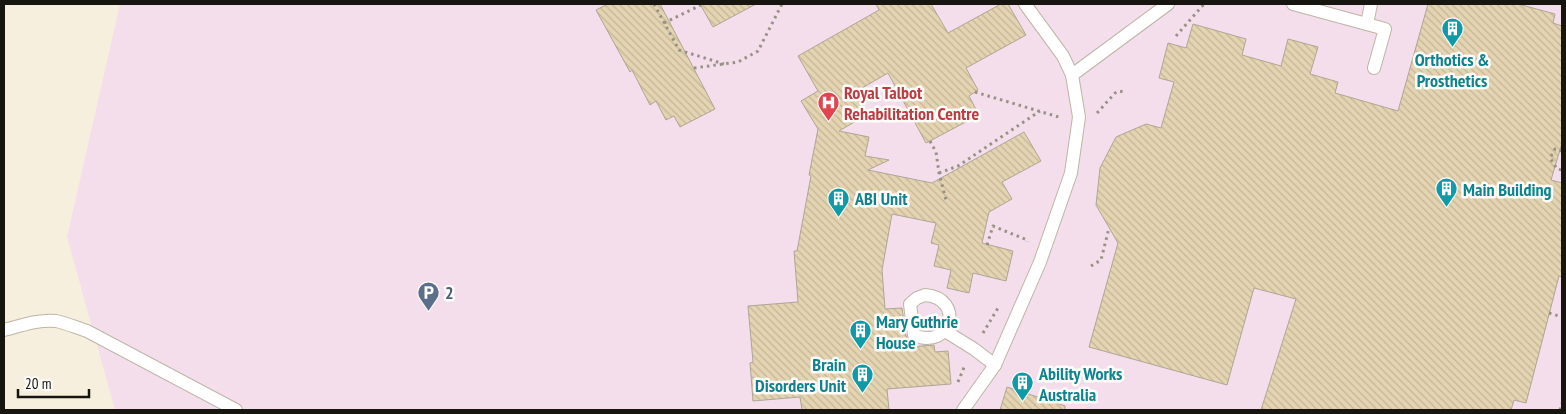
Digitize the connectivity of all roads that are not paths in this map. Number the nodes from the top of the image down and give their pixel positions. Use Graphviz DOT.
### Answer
graph roads {
  1 [pos="1025,4"];
  2 [pos="1168,4"];
  3 [pos="1293,4"];
  4 [pos="1371,4"];
  5 [pos="1368,24"];
  6 [pos="1374,68"];
  7 [pos="1072,75"];
  8 [pos="4,330"];
  9 [pos="945,331"];
  10 [pos="995,365"];
  11 [pos="236,410"];
  12 [pos="963,410"];
  1 -- 7 [label="lane"];
  2 -- 7 [label="lane"];
  3 -- 5 [label="lane"];
  4 -- 5 [label="lane"];
  5 -- 6 [label="lane"];
  7 -- 10 [label="lane"];
  8 -- 11 [label="lane"];
  9 -- 10 [label="lane"];
  10 -- 12 [label="lane"];
}
